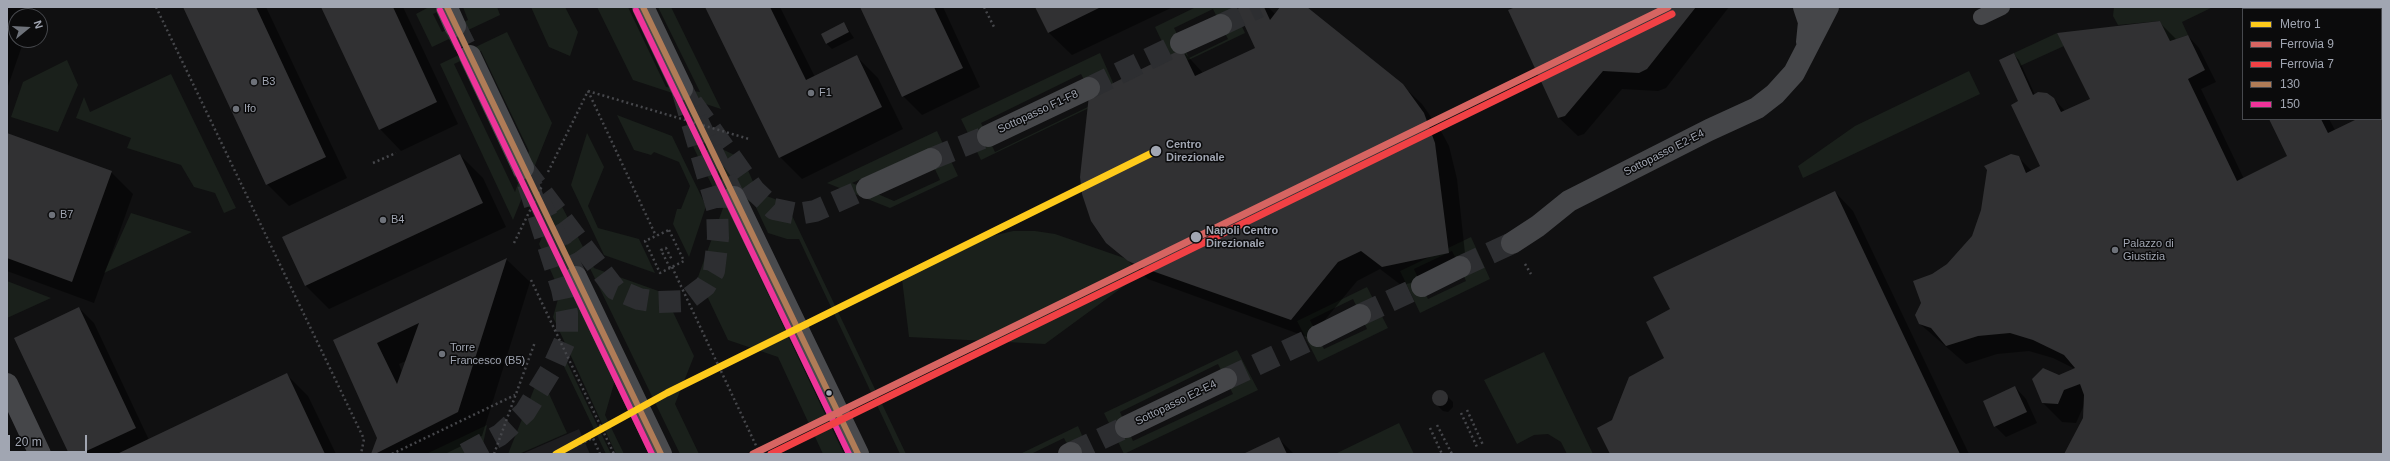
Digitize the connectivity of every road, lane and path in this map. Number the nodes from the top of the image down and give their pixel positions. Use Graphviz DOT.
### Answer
graph roads {
  1 [pos="156,7"];
  2 [pos="643,7"];
  3 [pos="984,7"];
  4 [pos="1804,7"];
  5 [pos="1828,7"];
  6 [pos="2002,7"];
  7 [pos="1981,17"];
  8 [pos="1221,25"];
  9 [pos="994,27"];
  10 [pos="1181,43"];
  11 [pos="1805,53"];
  12 [pos="470,56"];
  13 [pos="1089,88"];
  14 [pos="682,89"];
  15 [pos="588,91"];
  16 [pos="988,136"];
  17 [pos="749,139"];
  18 [pos="396,153"];
  19 [pos="931,159"];
  20 [pos="373,163"];
  21 [pos="523,168"];
  22 [pos="548,174"];
  23 [pos="544,181"];
  24 [pos="867,188"];
  25 [pos="734,197"];
  26 [pos="656,236"];
  27 [pos="514,243"];
  28 [pos="1512,243"];
  29 [pos="672,260"];
  30 [pos="1460,267"];
  31 [pos="671,268"];
  32 [pos="576,277"];
  33 [pos="531,280"];
  34 [pos="1422,286"];
  35 [pos="1360,315"];
  36 [pos="1318,336"];
  37 [pos="535,342"];
  38 [pos="1226,379"];
  39 [pos="7,384"];
  40 [pos="515,395"];
  41 [pos="1467,410"];
  42 [pos="1461,413"];
  43 [pos="1437,425"];
  44 [pos="1126,426"];
  45 [pos="1430,428"];
  46 [pos="1483,445"];
  47 [pos="1476,448"];
  48 [pos="398,453"];
  49 [pos="40,454"];
  50 [pos="361,454"];
  51 [pos="392,454"];
  52 [pos="494,454"];
  53 [pos="557,454"];
  54 [pos="600,454"];
  55 [pos="614,454"];
  56 [pos="661,454"];
  57 [pos="760,454"];
  58 [pos="858,454"];
  59 [pos="1442,454"];
  60 [pos="1452,454"];
  1 -- 50 [label="path"];
  2 -- 14 [label="main road"];
  3 -- 9 [label="path"];
  4 -- 11 [label="street"];
  5 -- 11 [label="street, Sottopasso E2-E4"];
  6 -- 7 [label="lane"];
  8 -- 10 [label="street"];
  11 -- 28 [label="street, Sottopasso E2-E4"];
  12 -- 21 [label="main road"];
  13 -- 16 [label="street, Sottopasso F1-F8"];
  15 -- 17 [label="path"];
  15 -- 22 [label="path"];
  15 -- 26 [label="path"];
  18 -- 20 [label="path"];
  19 -- 24 [label="street"];
  23 -- 27 [label="path"];
  25 -- 58 [label="main road"];
  26 -- 31 [label="path"];
  26 -- 31 [label="path"];
  29 -- 31 [label="path"];
  30 -- 34 [label="street"];
  31 -- 57 [label="path"];
  32 -- 56 [label="main road"];
  33 -- 55 [label="path"];
  35 -- 36 [label="street"];
  37 -- 40 [label="path"];
  38 -- 44 [label="street, Sottopasso E2-E4"];
  39 -- 49 [label="street"];
  40 -- 48 [label="path"];
  40 -- 52 [label="path"];
  41 -- 46 [label="path"];
  42 -- 47 [label="path"];
  43 -- 60 [label="path"];
  45 -- 59 [label="path"];
  48 -- 51 [label="path"];
  53 -- 54 [label="path"];
}
